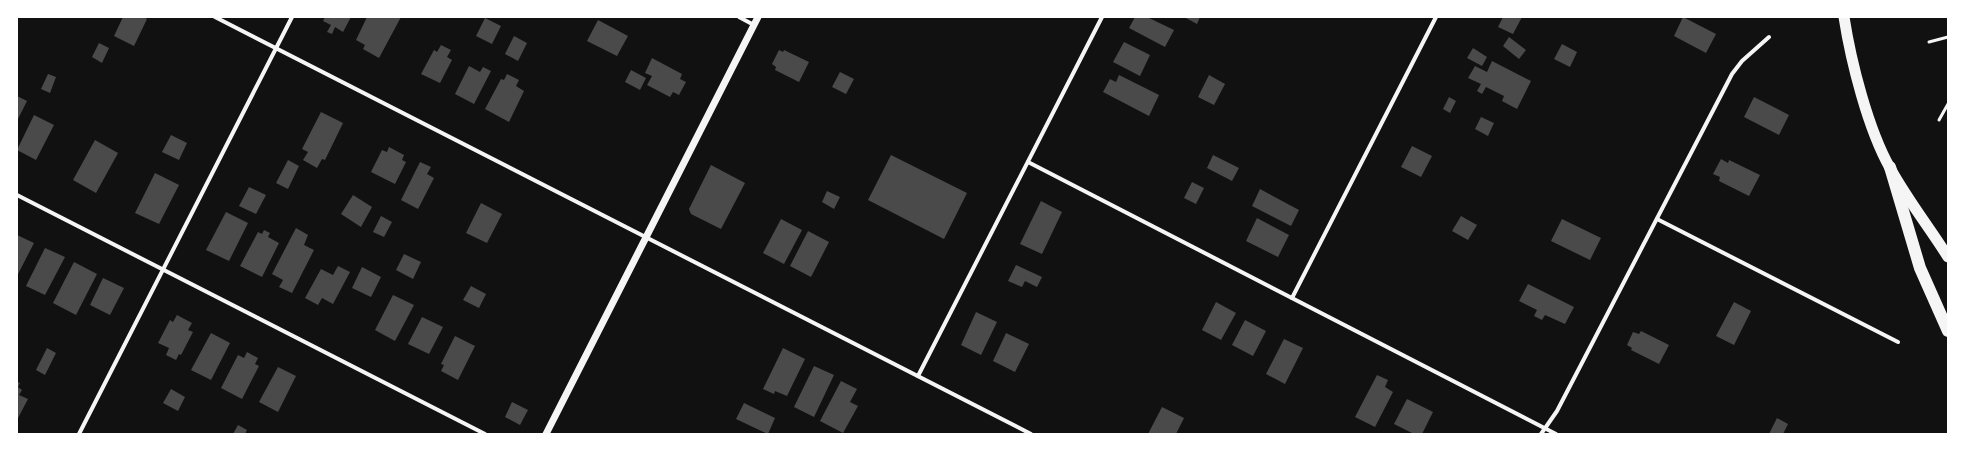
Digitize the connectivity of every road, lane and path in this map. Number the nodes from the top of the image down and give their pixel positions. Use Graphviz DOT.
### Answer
graph roads {
  1 [pos="215,17"];
  2 [pos="292,17"];
  3 [pos="739,17"];
  4 [pos="758,17"];
  5 [pos="1102,17"];
  6 [pos="1436,17"];
  7 [pos="1844,17"];
  8 [pos="754,25"];
  9 [pos="1769,37"];
  10 [pos="1948,37"];
  11 [pos="1929,42"];
  12 [pos="276,48"];
  13 [pos="1948,104"];
  14 [pos="1939,120"];
  15 [pos="1028,162"];
  16 [pos="1890,167"];
  17 [pos="17,195"];
  18 [pos="1657,219"];
  19 [pos="646,237"];
  20 [pos="1948,257"];
  21 [pos="163,270"];
  22 [pos="1292,298"];
  23 [pos="1948,331"];
  24 [pos="1898,342"];
  25 [pos="918,376"];
  26 [pos="1545,428"];
  27 [pos="79,434"];
  28 [pos="485,434"];
  29 [pos="546,434"];
  30 [pos="1031,434"];
  31 [pos="1541,434"];
  32 [pos="1556,434"];
  1 -- 12 [label="street"];
  2 -- 12 [label="street"];
  3 -- 8 [label="street"];
  4 -- 8 [label="street"];
  5 -- 15 [label="street"];
  6 -- 22 [label="street"];
  7 -- 16 [label="highway"];
  8 -- 19 [label="street"];
  9 -- 18 [label="street"];
  10 -- 11 [label="lane"];
  12 -- 19 [label="street"];
  12 -- 21 [label="street"];
  13 -- 14 [label="lane"];
  15 -- 22 [label="street"];
  15 -- 25 [label="street"];
  16 -- 20 [label="highway"];
  16 -- 23 [label="highway"];
  17 -- 21 [label="street"];
  18 -- 24 [label="street"];
  18 -- 26 [label="street"];
  19 -- 25 [label="street"];
  19 -- 29 [label="street"];
  21 -- 27 [label="street"];
  21 -- 28 [label="street"];
  22 -- 26 [label="street"];
  25 -- 30 [label="street"];
  26 -- 31 [label="street"];
  26 -- 32 [label="street"];
}
